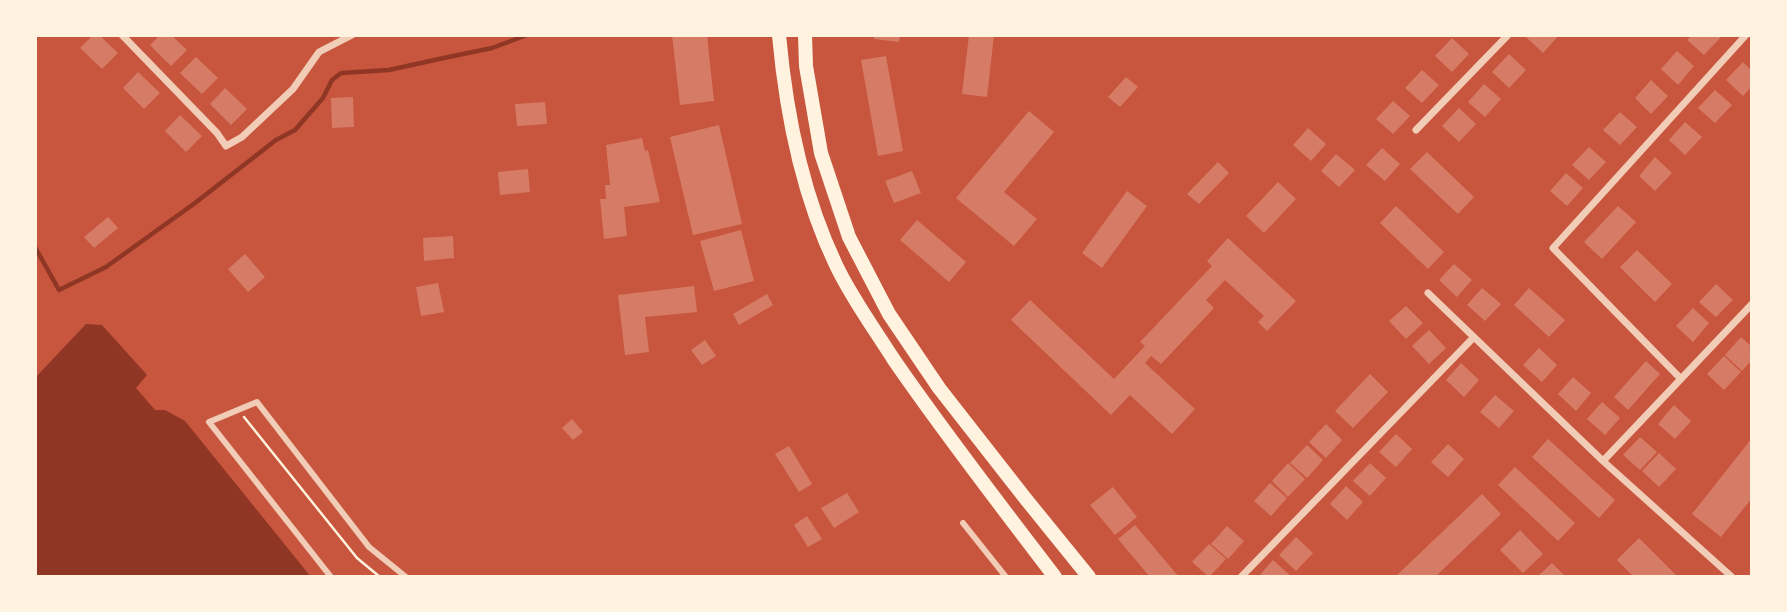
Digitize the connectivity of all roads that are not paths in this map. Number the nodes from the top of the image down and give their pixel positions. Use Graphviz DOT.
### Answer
graph roads {
  1 [pos="122,35"];
  2 [pos="352,35"];
  3 [pos="779,35"];
  4 [pos="805,35"];
  5 [pos="1508,35"];
  6 [pos="1746,35"];
  7 [pos="1416,130"];
  8 [pos="1428,293"];
  9 [pos="1752,304"];
  10 [pos="1474,337"];
  11 [pos="1681,379"];
  12 [pos="1603,461"];
  13 [pos="963,523"];
  14 [pos="331,577"];
  15 [pos="406,577"];
  16 [pos="1006,577"];
  17 [pos="1055,577"];
  18 [pos="1089,577"];
  19 [pos="1241,577"];
  20 [pos="1731,577"];
  1 -- 2 [label="street"];
  3 -- 17 [label="highway"];
  4 -- 18 [label="highway"];
  5 -- 7 [label="street"];
  6 -- 11 [label="street"];
  8 -- 10 [label="street"];
  9 -- 11 [label="street"];
  10 -- 12 [label="street"];
  10 -- 19 [label="street"];
  11 -- 12 [label="street"];
  12 -- 20 [label="street"];
  13 -- 16 [label="street"];
  14 -- 15 [label="street"];
}
